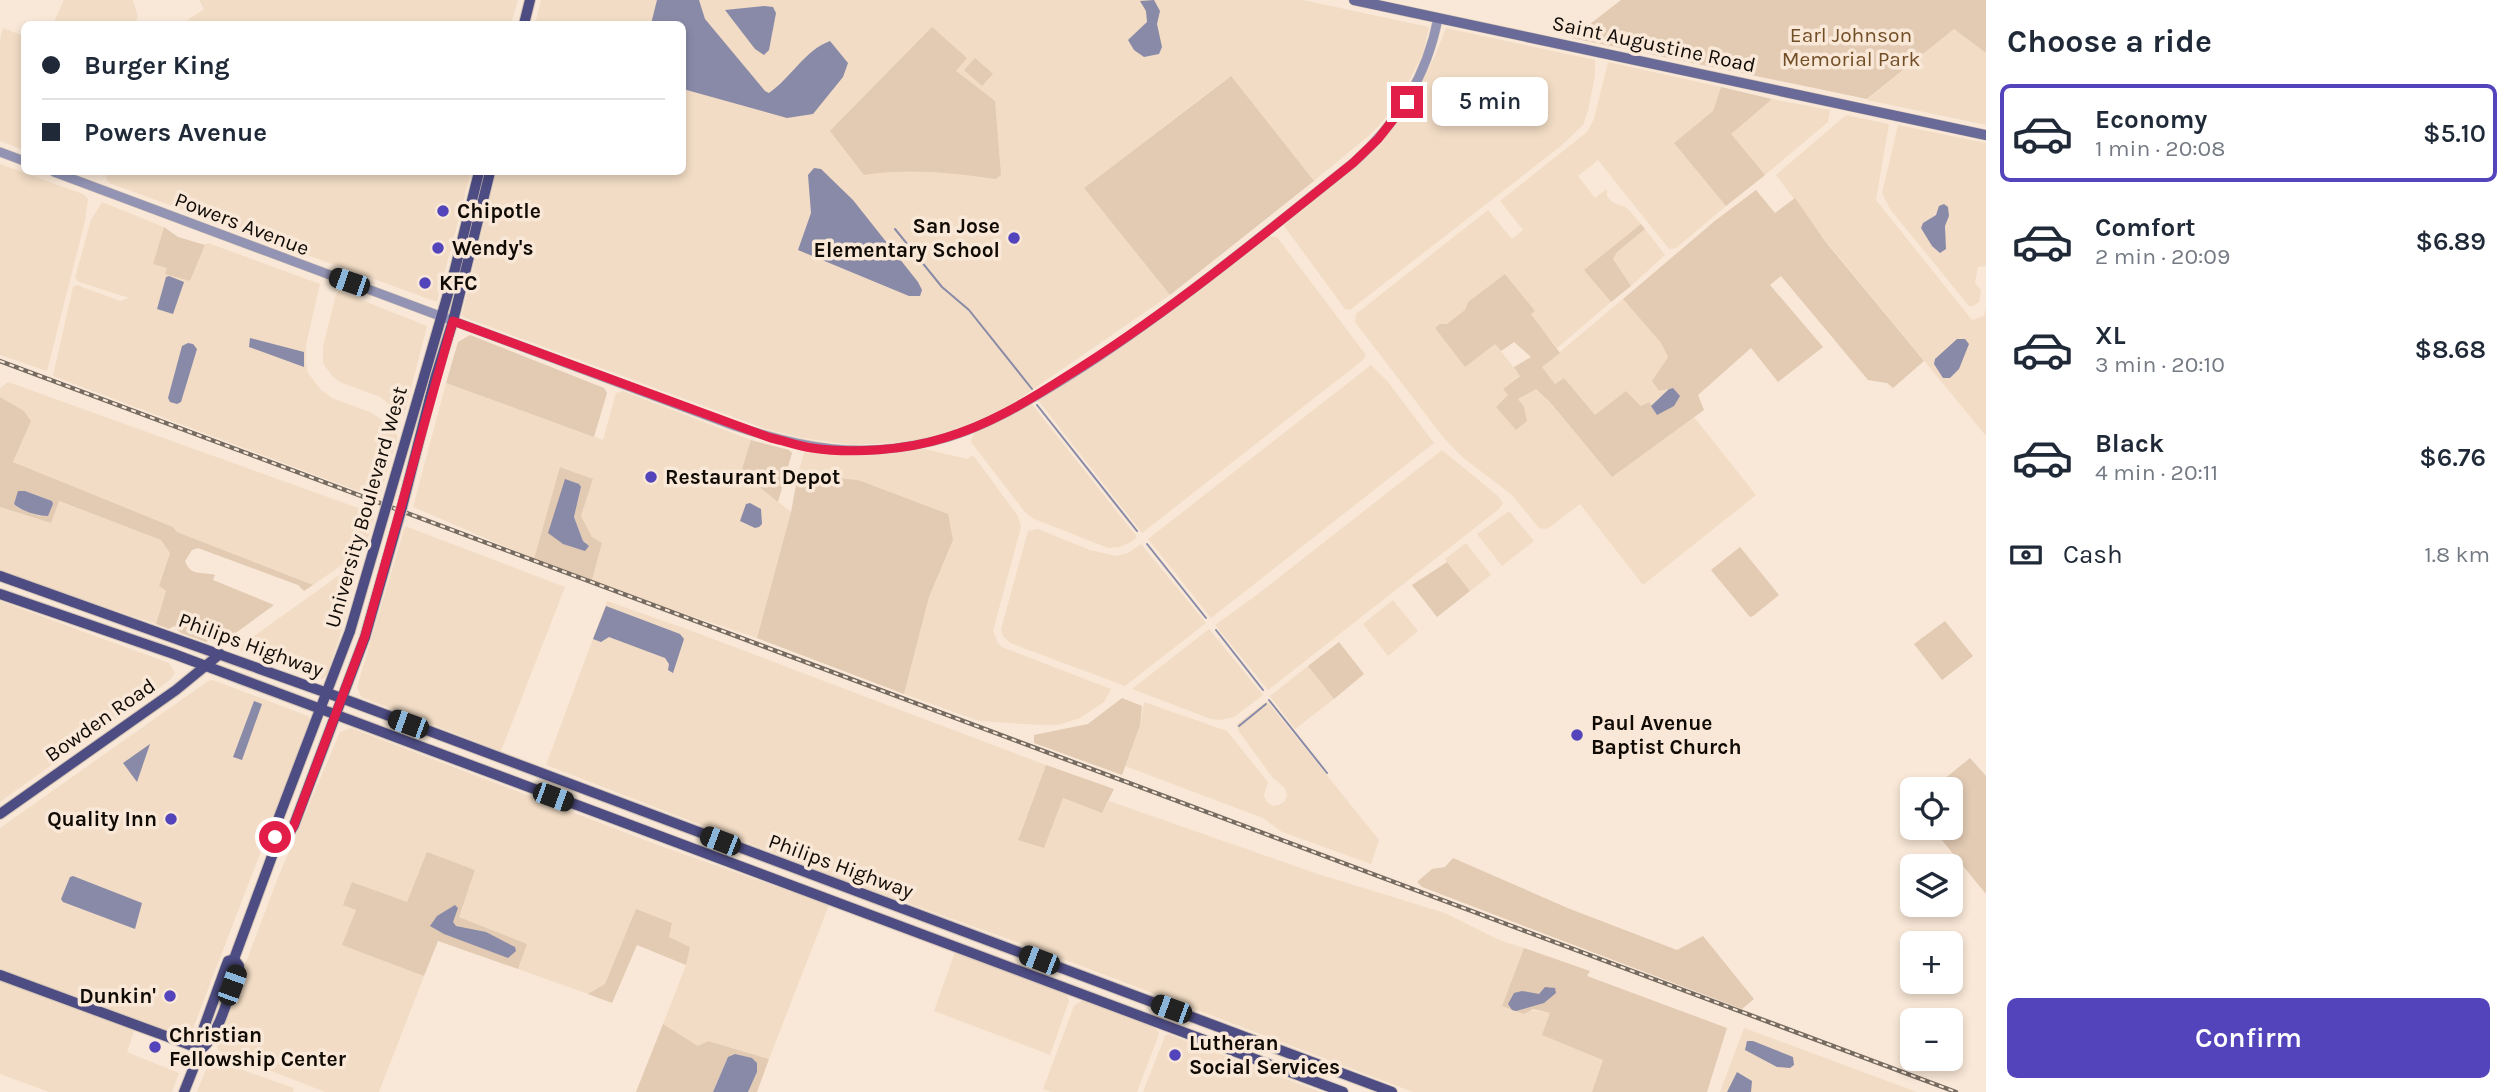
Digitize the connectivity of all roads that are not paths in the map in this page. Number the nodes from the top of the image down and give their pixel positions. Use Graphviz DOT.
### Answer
graph roads {
  1 [pos="530,0"];
  2 [pos="1354,0"];
  3 [pos="1438,18"];
  4 [pos="525,21"];
  5 [pos="1986,135"];
  6 [pos="0,152"];
  7 [pos="21,160"];
  8 [pos="62,175"];
  9 [pos="485,175"];
  10 [pos="448,318"];
  11 [pos="429,380"];
  12 [pos="0,578"];
  13 [pos="0,594"];
  14 [pos="220,654"];
  15 [pos="207,668"];
  16 [pos="327,694"];
  17 [pos="344,699"];
  18 [pos="321,710"];
  19 [pos="337,716"];
  20 [pos="0,814"];
  21 [pos="275,848"];
  22 [pos="0,975"];
  23 [pos="201,1049"];
  24 [pos="184,1092"];
  25 [pos="1343,1092"];
  26 [pos="1392,1092"];
  1 -- 4 [label="main road"];
  2 -- 3 [label="main road, Saint Augustine Road"];
  3 -- 5 [label="main road, Saint Augustine Road"];
  3 -- 10 [label="street, Powers Avenue"];
  6 -- 7 [label="street"];
  8 -- 10 [label="street, Powers Avenue"];
  9 -- 10 [label="main road, University Boulevard West"];
  10 -- 11 [label="main road, University Boulevard West"];
  11 -- 16 [label="main road, University Boulevard West, bridge"];
  11 -- 17 [label="main road, University Boulevard West, bridge"];
  12 -- 14 [label="main road, Philips Highway"];
  13 -- 15 [label="main road, Philips Highway"];
  14 -- 15 [label="main road, Bowden Road"];
  14 -- 16 [label="main road, Philips Highway"];
  15 -- 18 [label="main road, Philips Highway"];
  15 -- 20 [label="main road, Bowden Road"];
  16 -- 17 [label="main road, Philips Highway"];
  16 -- 18 [label="main road, University Boulevard West"];
  17 -- 19 [label="main road, University Boulevard West"];
  17 -- 26 [label="main road, Philips Highway"];
  18 -- 19 [label="main road, Philips Highway"];
  18 -- 21 [label="main road, University Boulevard West"];
  19 -- 21 [label="main road, University Boulevard West"];
  19 -- 25 [label="main road, Philips Highway"];
  21 -- 23 [label="main road, University Boulevard West"];
  22 -- 23 [label="main road"];
  23 -- 24 [label="main road, University Boulevard West"];
}
